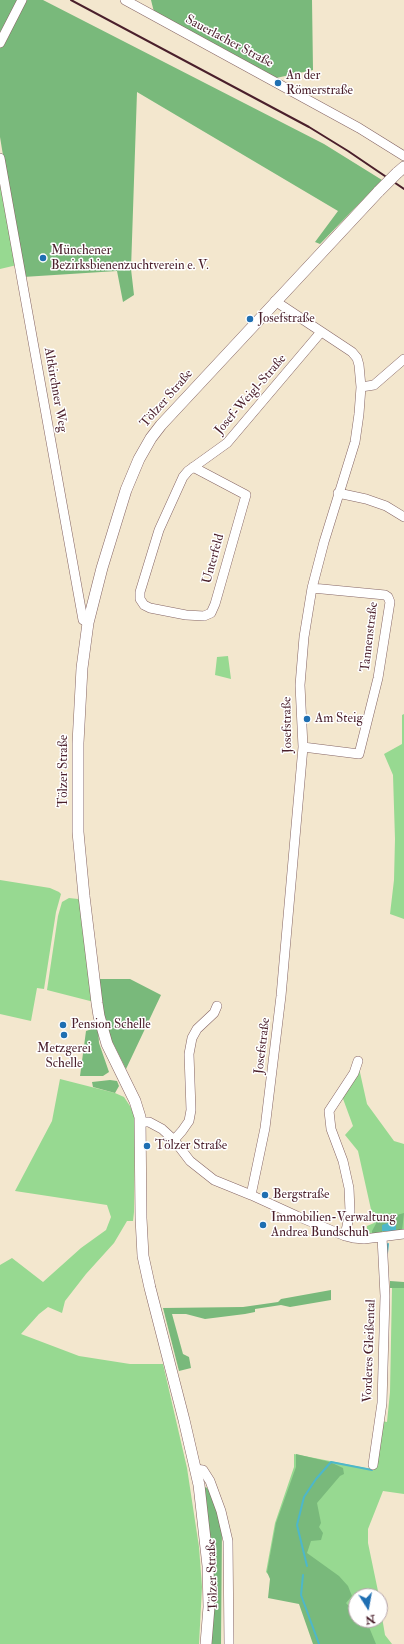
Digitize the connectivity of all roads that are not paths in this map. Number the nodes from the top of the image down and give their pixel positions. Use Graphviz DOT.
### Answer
graph roads {
  1 [pos="22,0"];
  2 [pos="125,0"];
  3 [pos="0,43"];
  4 [pos="404,156"];
  5 [pos="0,158"];
  6 [pos="400,170"];
  7 [pos="275,301"];
  8 [pos="321,332"];
  9 [pos="404,359"];
  10 [pos="361,387"];
  11 [pos="193,467"];
  12 [pos="338,493"];
  13 [pos="404,517"];
  14 [pos="312,588"];
  15 [pos="140,599"];
  16 [pos="88,623"];
  17 [pos="303,747"];
  18 [pos="217,1006"];
  19 [pos="358,1061"];
  20 [pos="140,1122"];
  21 [pos="174,1140"];
  22 [pos="251,1195"];
  23 [pos="404,1234"];
  24 [pos="345,1236"];
  25 [pos="382,1237"];
  26 [pos="373,1465"];
  27 [pos="195,1470"];
  28 [pos="206,1644"];
  29 [pos="228,1644"];
  1 -- 3 [label="street"];
  2 -- 4 [label="street, Sauerlacher Straße"];
  5 -- 16 [label="street, Altkirchner Weg"];
  6 -- 7 [label="main road, Tölzer Straße, bridge"];
  7 -- 8 [label="street, Josefstraße"];
  7 -- 16 [label="main road, Tölzer Straße"];
  8 -- 10 [label="street, Josefstraße"];
  8 -- 11 [label="street, Josef-Weigl-Straße"];
  9 -- 10 [label="street"];
  10 -- 12 [label="street, Josefstraße"];
  11 -- 15 [label="street, Josef-Weigl-Straße"];
  11 -- 15 [label="street, Unterfeld"];
  12 -- 13 [label="street"];
  12 -- 14 [label="street, Josefstraße"];
  14 -- 17 [label="street, Josefstraße"];
  14 -- 17 [label="street, Tannenstraße"];
  16 -- 20 [label="main road, Tölzer Straße"];
  17 -- 22 [label="street, Josefstraße"];
  18 -- 21 [label="street"];
  19 -- 24 [label="street"];
  20 -- 21 [label="street"];
  20 -- 27 [label="main road, Tölzer Straße"];
  21 -- 22 [label="street"];
  22 -- 24 [label="street"];
  23 -- 25 [label="street"];
  24 -- 25 [label="street"];
  25 -- 26 [label="street, Vorderes Gleißental"];
  27 -- 28 [label="main road, Tölzer Straße"];
  27 -- 29 [label="street, Tölzer Straße"];
}
